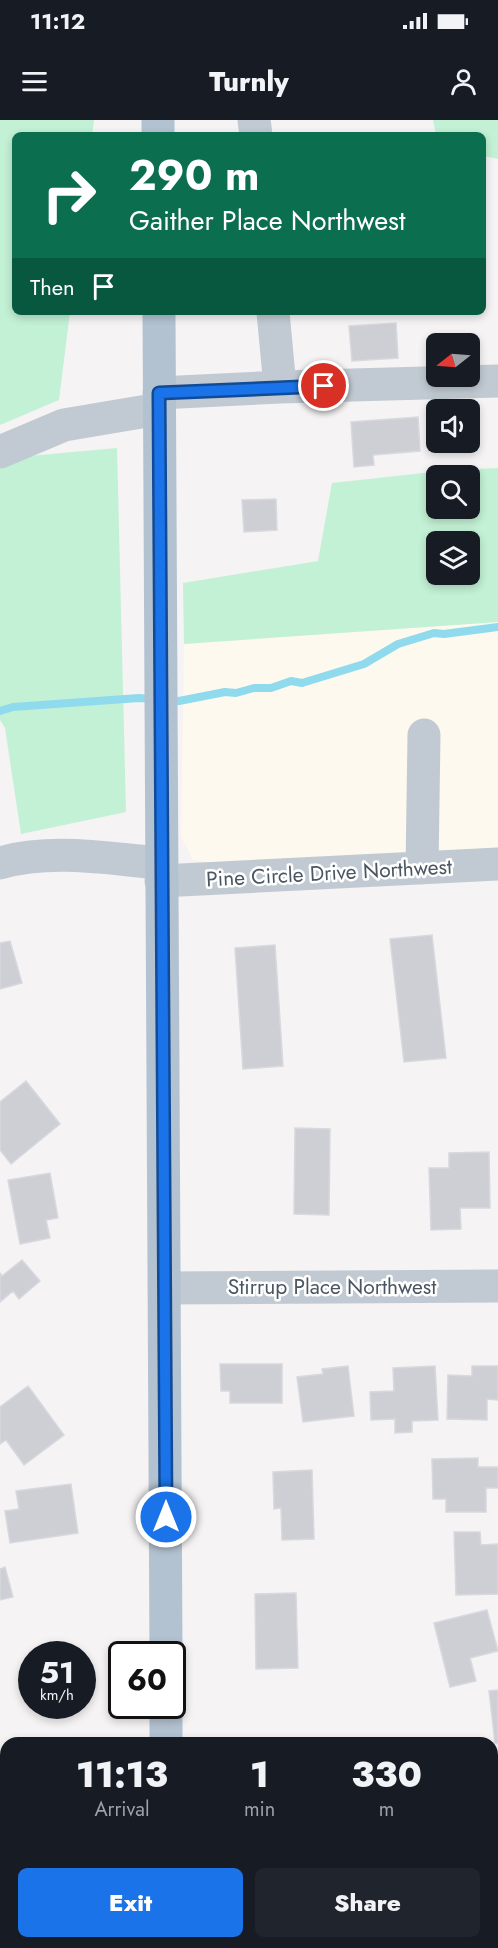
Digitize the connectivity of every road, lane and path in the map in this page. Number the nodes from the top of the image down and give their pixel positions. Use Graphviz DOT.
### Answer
graph roads {
  1 [pos="159,315"];
  2 [pos="273,315"];
  3 [pos="498,381"];
  4 [pos="280,387"];
  5 [pos="159,401"];
  6 [pos="0,452"];
  7 [pos="423,735"];
  8 [pos="0,863"];
  9 [pos="498,864"];
  10 [pos="422,868"];
  11 [pos="161,872"];
  12 [pos="498,1286"];
  13 [pos="165,1288"];
  14 [pos="166,1641"];
  15 [pos="166,1719"];
  16 [pos="166,1737"];
  1 -- 5 [label="main road"];
  2 -- 4 [label="street"];
  3 -- 4 [label="street"];
  4 -- 5 [label="street"];
  5 -- 6 [label="street"];
  5 -- 11 [label="main road"];
  7 -- 10 [label="street"];
  8 -- 11 [label="street, Pine Circle Drive Northwest"];
  9 -- 10 [label="street, Pine Circle Drive Northwest"];
  10 -- 11 [label="street, Pine Circle Drive Northwest"];
  11 -- 13 [label="main road"];
  12 -- 13 [label="street, Stirrup Place Northwest"];
  13 -- 14 [label="main road"];
  15 -- 16 [label="main road"];
}
